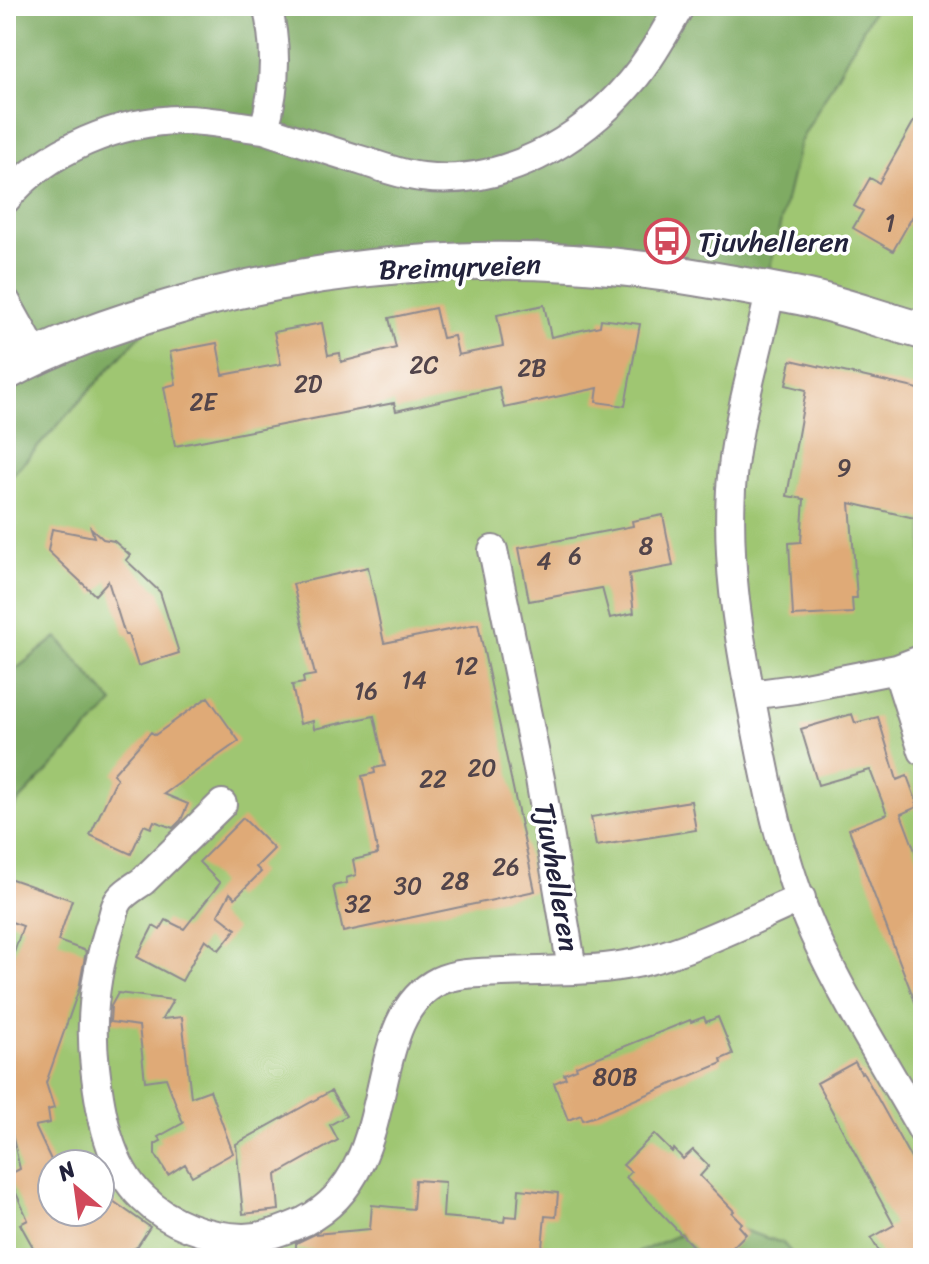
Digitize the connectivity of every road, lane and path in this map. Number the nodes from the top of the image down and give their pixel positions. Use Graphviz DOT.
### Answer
graph roads {
  1 [pos="267,6"];
  2 [pos="680,6"];
  3 [pos="264,129"];
  4 [pos="6,199"];
  5 [pos="770,292"];
  6 [pos="6,302"];
  7 [pos="923,331"];
  8 [pos="21,364"];
  9 [pos="493,550"];
  10 [pos="923,659"];
  11 [pos="897,669"];
  12 [pos="750,695"];
  13 [pos="923,751"];
  14 [pos="222,804"];
  15 [pos="801,898"];
  16 [pos="572,969"];
  17 [pos="923,1131"];
  1 -- 3 [label="street"];
  2 -- 3 [label="street"];
  3 -- 4 [label="street"];
  5 -- 7 [label="street, Breimyrveien"];
  5 -- 8 [label="street, Breimyrveien"];
  5 -- 12 [label="street"];
  6 -- 8 [label="street"];
  9 -- 16 [label="street, Tjuvhelleren"];
  10 -- 11 [label="street"];
  11 -- 12 [label="street"];
  11 -- 13 [label="street"];
  12 -- 15 [label="street"];
  14 -- 16 [label="street, Tjuvhelleren"];
  15 -- 16 [label="street, Tjuvhelleren"];
  15 -- 17 [label="street"];
}
